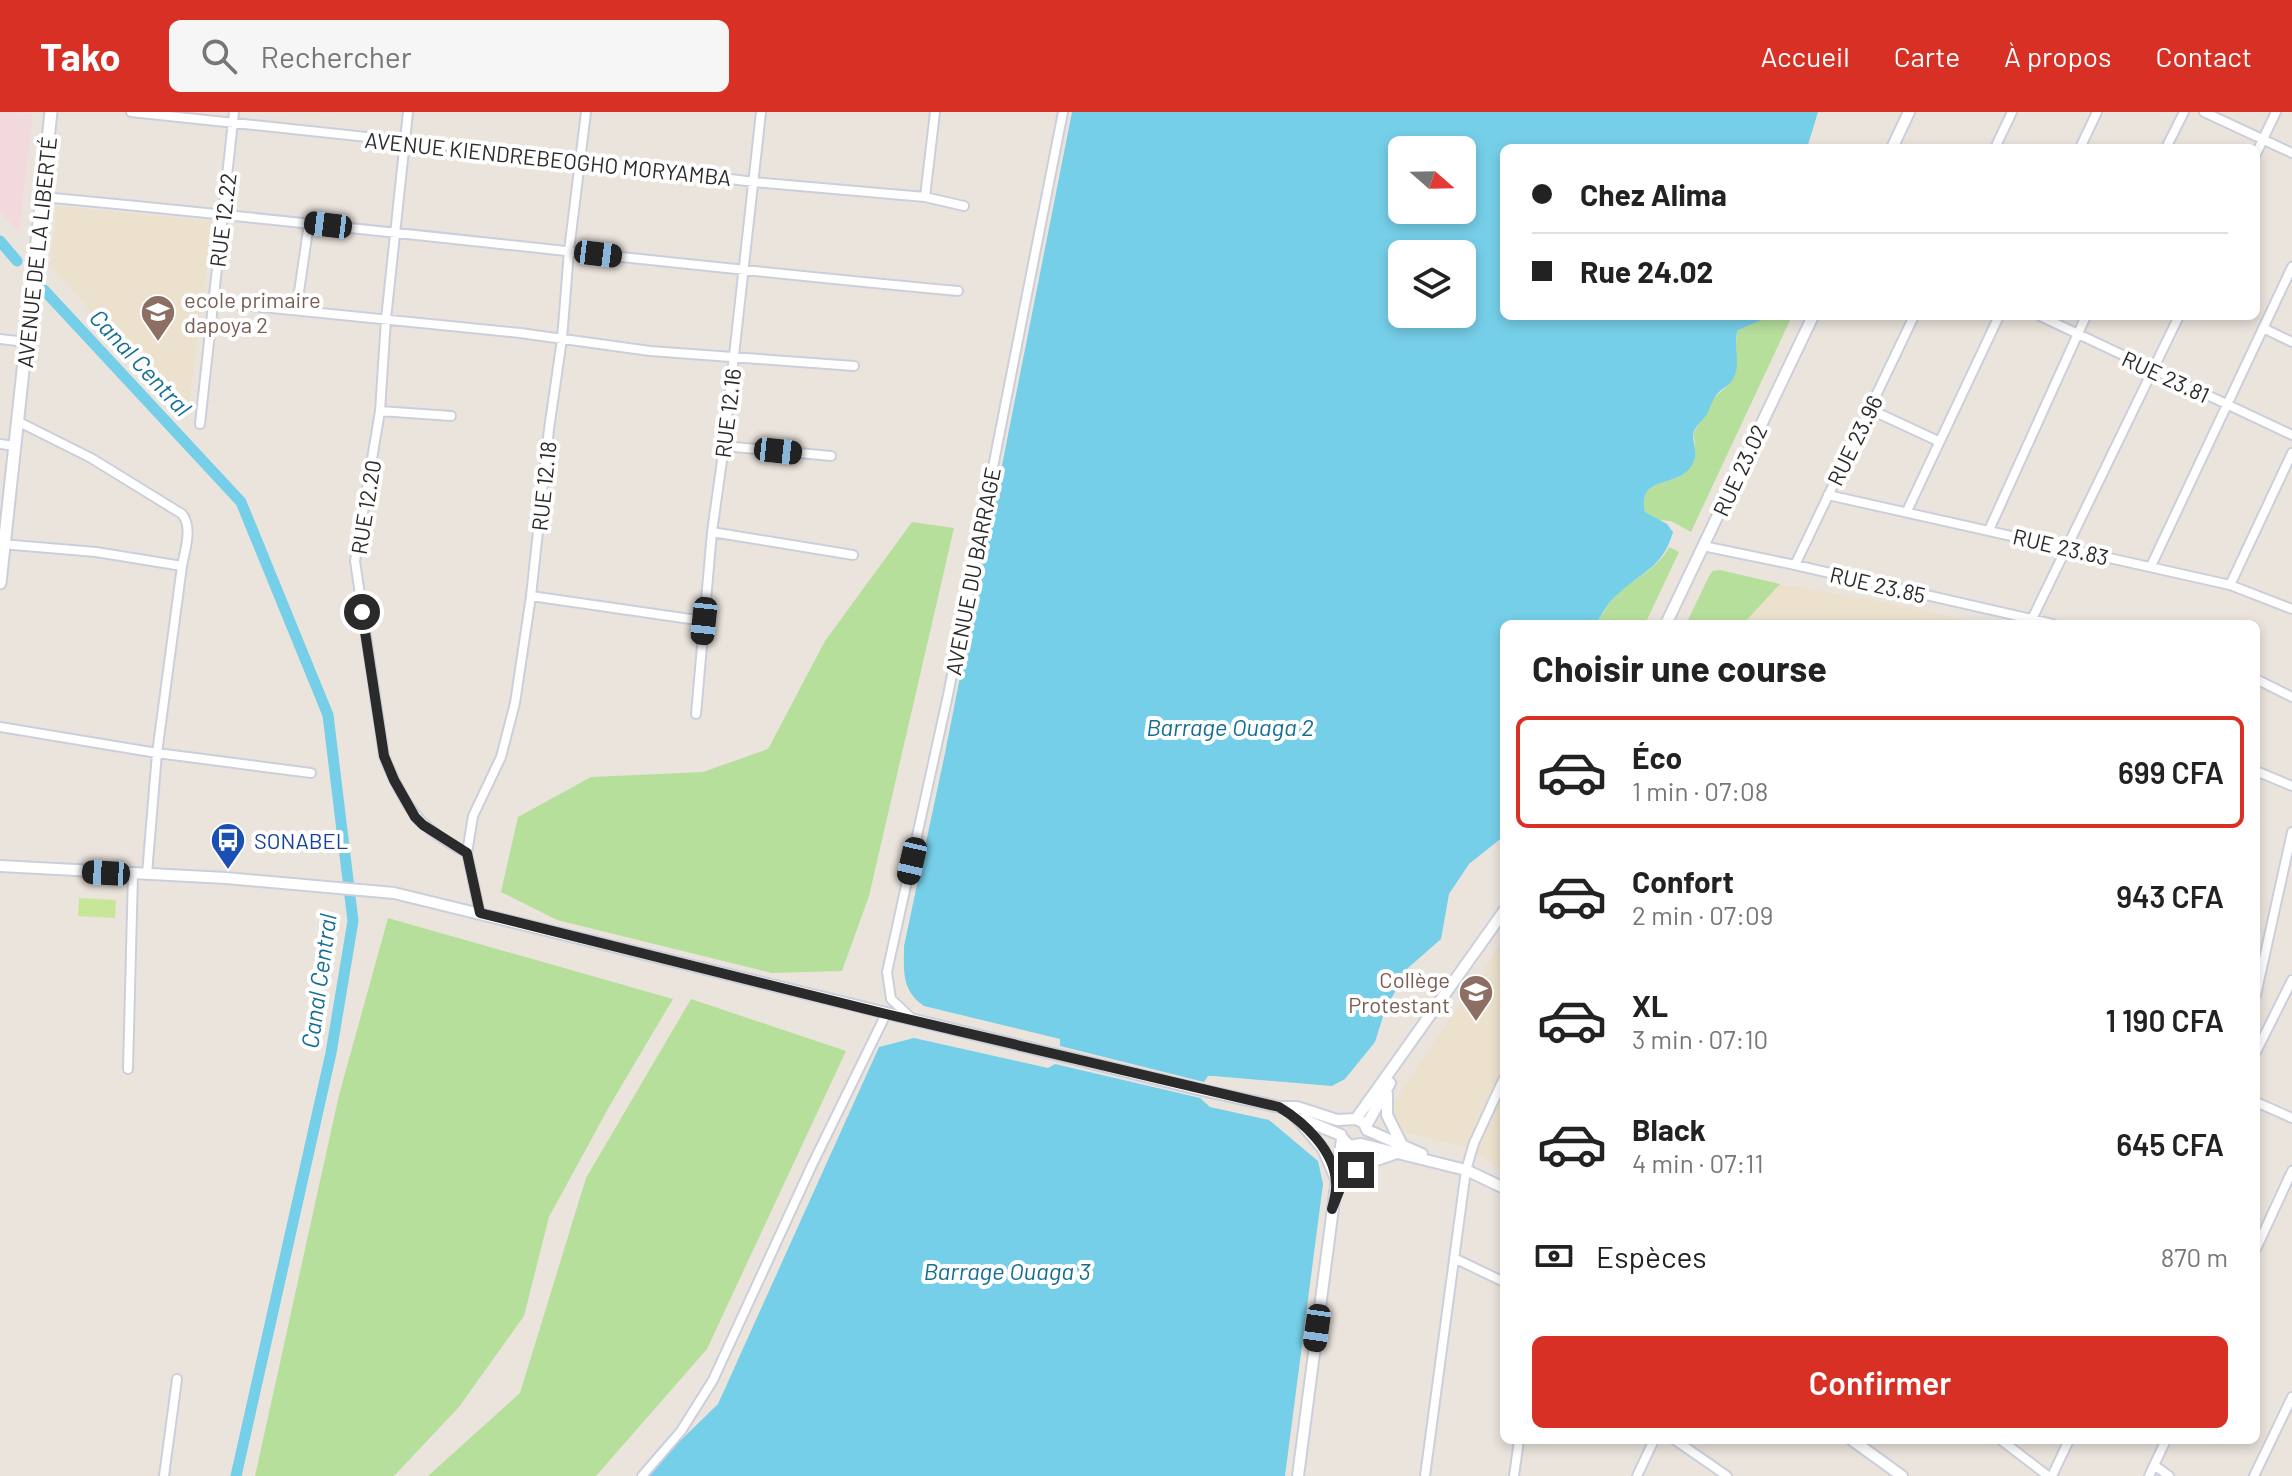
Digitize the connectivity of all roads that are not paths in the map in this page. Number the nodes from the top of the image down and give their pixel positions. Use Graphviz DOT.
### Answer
graph roads {
  1 [pos="51,112"];
  2 [pos="131,112"];
  3 [pos="234,112"];
  4 [pos="408,112"];
  5 [pos="586,112"];
  6 [pos="761,112"];
  7 [pos="935,112"];
  8 [pos="1063,112"];
  9 [pos="1909,112"];
  10 [pos="2012,112"];
  11 [pos="2097,112"];
  12 [pos="2184,112"];
  13 [pos="2204,112"];
  14 [pos="2276,112"];
  15 [pos="233,124"];
  16 [pos="2263,140"];
  17 [pos="405,142"];
  18 [pos="1894,144"];
  19 [pos="1997,144"];
  20 [pos="2082,144"];
  21 [pos="2168,144"];
  22 [pos="2260,146"];
  23 [pos="2292,153"];
  24 [pos="582,160"];
  25 [pos="754,182"];
  26 [pos="42,197"];
  27 [pos="925,197"];
  28 [pos="964,206"];
  29 [pos="223,214"];
  30 [pos="309,223"];
  31 [pos="397,233"];
  32 [pos="569,251"];
  33 [pos="2292,267"];
  34 [pos="742,271"];
  35 [pos="958,291"];
  36 [pos="299,292"];
  37 [pos="212,302"];
  38 [pos="386,319"];
  39 [pos="1811,320"];
  40 [pos="1912,320"];
  41 [pos="1997,320"];
  42 [pos="2048,320"];
  43 [pos="2084,320"];
  44 [pos="2177,320"];
  45 [pos="2263,328"];
  46 [pos="2078,334"];
  47 [pos="0,339"];
  48 [pos="562,339"];
  49 [pos="26,342"];
  50 [pos="2292,342"];
  51 [pos="734,357"];
  52 [pos="854,366"];
  53 [pos="2153,370"];
  54 [pos="2226,404"];
  55 [pos="1869,409"];
  56 [pos="380,411"];
  57 [pos="451,416"];
  58 [pos="17,421"];
  59 [pos="200,424"];
  60 [pos="2292,435"];
  61 [pos="1938,441"];
  62 [pos="0,444"];
  63 [pos="15,446"];
  64 [pos="724,446"];
  65 [pos="2292,453"];
  66 [pos="831,456"];
  67 [pos="1828,495"];
  68 [pos="1907,511"];
  69 [pos="1989,530"];
  70 [pos="712,532"];
  71 [pos="2,544"];
  72 [pos="1703,546"];
  73 [pos="2067,548"];
  74 [pos="853,555"];
  75 [pos="1795,565"];
  76 [pos="182,566"];
  77 [pos="2151,566"];
  78 [pos="0,583"];
  79 [pos="2230,585"];
  80 [pos="531,596"];
  81 [pos="2292,609"];
  82 [pos="2032,619"];
  83 [pos="1668,620"];
  84 [pos="2036,620"];
  85 [pos="704,621"];
  86 [pos="2260,682"];
  87 [pos="2292,697"];
  88 [pos="696,714"];
  89 [pos="0,727"];
  90 [pos="157,753"];
  91 [pos="311,773"];
  92 [pos="2260,773"];
  93 [pos="2292,786"];
  94 [pos="2292,832"];
  95 [pos="467,853"];
  96 [pos="0,866"];
  97 [pos="133,873"];
  98 [pos="147,874"];
  99 [pos="480,913"];
  100 [pos="1500,917"];
  101 [pos="2260,977"];
  102 [pos="2292,980"];
  103 [pos="886,1014"];
  104 [pos="914,1020"];
  105 [pos="1412,1043"];
  106 [pos="2260,1044"];
  107 [pos="128,1069"];
  108 [pos="1393,1078"];
  109 [pos="1499,1098"];
  110 [pos="2260,1104"];
  111 [pos="1279,1107"];
  112 [pos="1295,1116"];
  113 [pos="2292,1118"];
  114 [pos="1352,1120"];
  115 [pos="1367,1128"];
  116 [pos="1342,1137"];
  117 [pos="1359,1145"];
  118 [pos="1401,1149"];
  119 [pos="1466,1170"];
  120 [pos="2292,1171"];
  121 [pos="1339,1183"];
  122 [pos="1500,1186"];
  123 [pos="2260,1240"];
  124 [pos="1454,1258"];
  125 [pos="1500,1280"];
  126 [pos="177,1379"];
  127 [pos="2292,1397"];
  128 [pos="1518,1444"];
  129 [pos="1652,1444"];
  130 [pos="1681,1444"];
  131 [pos="1857,1444"];
  132 [pos="2006,1444"];
  133 [pos="2067,1444"];
  134 [pos="2164,1444"];
  135 [pos="2154,1465"];
  136 [pos="164,1476"];
  137 [pos="642,1476"];
  138 [pos="1298,1476"];
  139 [pos="1425,1476"];
  140 [pos="1514,1476"];
  141 [pos="1637,1476"];
  142 [pos="1726,1476"];
  143 [pos="1901,1476"];
  144 [pos="2050,1476"];
  145 [pos="2149,1476"];
  146 [pos="2169,1476"];
  147 [pos="2254,1476"];
  1 -- 26 [label="main road, AVENUE DE LA LIBERTÉ"];
  2 -- 15 [label="street, AVENUE KIENDREBEOGHO MORYAMBA"];
  3 -- 15 [label="street, RUE 12.22"];
  4 -- 17 [label="street, RUE 12.20"];
  5 -- 24 [label="street, RUE 12.18"];
  6 -- 25 [label="street, RUE 12.16"];
  7 -- 27 [label="street"];
  8 -- 104 [label="street, AVENUE DU BARRAGE"];
  9 -- 18 [label="street"];
  10 -- 19 [label="street"];
  11 -- 20 [label="street"];
  12 -- 21 [label="street"];
  13 -- 16 [label="street"];
  14 -- 16 [label="street"];
  15 -- 17 [label="street, AVENUE KIENDREBEOGHO MORYAMBA"];
  15 -- 29 [label="street, RUE 12.22"];
  16 -- 22 [label="street"];
  16 -- 23 [label="street"];
  17 -- 24 [label="street, AVENUE KIENDREBEOGHO MORYAMBA"];
  17 -- 31 [label="street, RUE 12.20"];
  24 -- 25 [label="street, AVENUE KIENDREBEOGHO MORYAMBA"];
  24 -- 32 [label="street, RUE 12.18"];
  25 -- 27 [label="street, AVENUE KIENDREBEOGHO MORYAMBA"];
  25 -- 34 [label="street, RUE 12.16"];
  26 -- 29 [label="street"];
  26 -- 49 [label="main road, AVENUE DE LA LIBERTÉ"];
  27 -- 28 [label="street, AVENUE KIENDREBEOGHO MORYAMBA"];
  29 -- 30 [label="street"];
  29 -- 37 [label="street, RUE 12.22"];
  30 -- 31 [label="street"];
  30 -- 36 [label="street"];
  31 -- 32 [label="street"];
  31 -- 38 [label="street, RUE 12.20"];
  32 -- 34 [label="street"];
  32 -- 48 [label="street, RUE 12.18"];
  33 -- 45 [label="street"];
  34 -- 35 [label="street"];
  34 -- 51 [label="street, RUE 12.16"];
  37 -- 38 [label="street"];
  37 -- 59 [label="street, RUE 12.22"];
  38 -- 48 [label="street"];
  38 -- 56 [label="street, RUE 12.20"];
  39 -- 72 [label="street, RUE 23.02"];
  40 -- 55 [label="street, RUE 23.96"];
  41 -- 61 [label="street"];
  42 -- 46 [label="street, RUE 23.81"];
  43 -- 46 [label="street"];
  44 -- 53 [label="street"];
  45 -- 50 [label="street"];
  45 -- 54 [label="street"];
  46 -- 53 [label="street, RUE 23.81"];
  46 -- 69 [label="street"];
  47 -- 49 [label="street"];
  48 -- 51 [label="street"];
  48 -- 80 [label="street, RUE 12.18"];
  49 -- 58 [label="main road, AVENUE DE LA LIBERTÉ"];
  51 -- 52 [label="street"];
  51 -- 64 [label="street, RUE 12.16"];
  53 -- 54 [label="street, RUE 23.81"];
  53 -- 73 [label="street"];
  54 -- 60 [label="street, RUE 23.81"];
  54 -- 77 [label="street"];
  55 -- 61 [label="street"];
  55 -- 67 [label="street, RUE 23.96"];
  56 -- 57 [label="street"];
  56 -- 95 [label="street, RUE 12.20"];
  58 -- 63 [label="main road, AVENUE DE LA LIBERTÉ"];
  58 -- 76 [label="street"];
  61 -- 68 [label="street"];
  62 -- 63 [label="street"];
  63 -- 71 [label="main road, AVENUE DE LA LIBERTÉ"];
  64 -- 66 [label="street"];
  64 -- 70 [label="street, RUE 12.16"];
  65 -- 79 [label="street"];
  67 -- 68 [label="street, RUE 23.83"];
  67 -- 75 [label="street, RUE 23.96"];
  68 -- 69 [label="street, RUE 23.83"];
  69 -- 73 [label="street, RUE 23.83"];
  70 -- 74 [label="street"];
  70 -- 85 [label="street, RUE 12.16"];
  71 -- 76 [label="street"];
  71 -- 78 [label="main road, AVENUE DE LA LIBERTÉ"];
  72 -- 75 [label="street, RUE 23.85"];
  72 -- 83 [label="street, RUE 23.02"];
  73 -- 77 [label="street, RUE 23.83"];
  73 -- 82 [label="street"];
  75 -- 82 [label="street, RUE 23.85"];
  76 -- 90 [label="street"];
  77 -- 79 [label="street, RUE 23.83"];
  79 -- 81 [label="street, RUE 23.83"];
  80 -- 85 [label="street"];
  80 -- 95 [label="street, RUE 12.18"];
  82 -- 84 [label="street, RUE 23.85"];
  85 -- 88 [label="street, RUE 12.16"];
  86 -- 87 [label="street"];
  89 -- 90 [label="street"];
  90 -- 91 [label="street"];
  90 -- 98 [label="street"];
  92 -- 93 [label="street"];
  94 -- 101 [label="street"];
  95 -- 99 [label="street"];
  96 -- 97 [label="street"];
  97 -- 98 [label="street"];
  97 -- 107 [label="street"];
  98 -- 99 [label="street"];
  99 -- 103 [label="street"];
  100 -- 105 [label="street"];
  102 -- 106 [label="street"];
  103 -- 104 [label="street"];
  103 -- 137 [label="street"];
  104 -- 111 [label="street"];
  105 -- 108 [label="street"];
  105 -- 114 [label="street"];
  108 -- 115 [label="street"];
  108 -- 118 [label="street"];
  109 -- 119 [label="street"];
  110 -- 113 [label="street"];
  111 -- 112 [label="street"];
  111 -- 114 [label="street"];
  112 -- 116 [label="street"];
  112 -- 121 [label="street"];
  114 -- 115 [label="street"];
  114 -- 116 [label="street"];
  115 -- 117 [label="street"];
  115 -- 118 [label="street"];
  116 -- 117 [label="street"];
  116 -- 121 [label="street"];
  117 -- 118 [label="street"];
  117 -- 121 [label="street"];
  118 -- 119 [label="street"];
  118 -- 121 [label="street"];
  119 -- 122 [label="street"];
  119 -- 124 [label="street"];
  120 -- 123 [label="street"];
  121 -- 138 [label="street"];
  124 -- 125 [label="street"];
  124 -- 139 [label="street"];
  126 -- 136 [label="street"];
  127 -- 147 [label="street"];
  128 -- 140 [label="street"];
  129 -- 141 [label="street"];
  130 -- 142 [label="street"];
  131 -- 143 [label="street"];
  132 -- 144 [label="street"];
  133 -- 144 [label="street"];
  134 -- 135 [label="street"];
  135 -- 145 [label="street"];
  135 -- 146 [label="street"];
}
